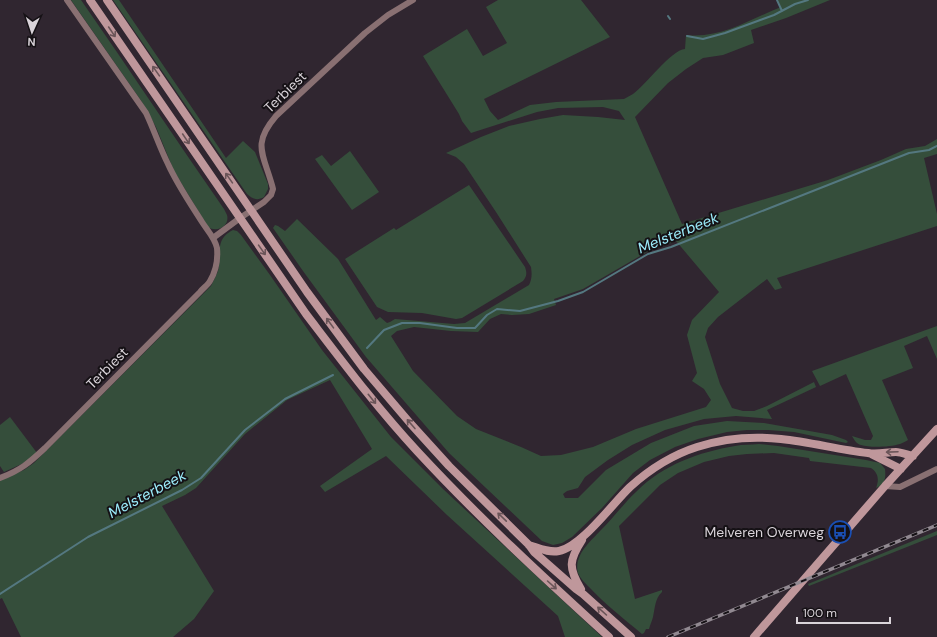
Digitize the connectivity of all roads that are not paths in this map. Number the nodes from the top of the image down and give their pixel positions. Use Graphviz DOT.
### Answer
graph roads {
  1 [pos="67,0"];
  2 [pos="90,0"];
  3 [pos="107,0"];
  4 [pos="413,0"];
  5 [pos="252,210"];
  6 [pos="240,218"];
  7 [pos="213,238"];
  8 [pos="937,429"];
  9 [pos="870,454"];
  10 [pos="913,456"];
  11 [pos="901,469"];
  12 [pos="937,470"];
  13 [pos="0,478"];
  14 [pos="885,486"];
  15 [pos="583,537"];
  16 [pos="529,545"];
  17 [pos="583,594"];
  18 [pos="609,636"];
  19 [pos="631,637"];
  20 [pos="754,637"];
  1 -- 7 [label="street, Terbiest"];
  2 -- 6 [label="main road, one-way"];
  5 -- 3 [label="main road, one-way"];
  4 -- 5 [label="street, Terbiest"];
  5 -- 6 [label="street, Terbiest"];
  16 -- 5 [label="main road, one-way"];
  6 -- 7 [label="street, Terbiest"];
  6 -- 18 [label="main road, one-way"];
  7 -- 13 [label="street, Terbiest"];
  8 -- 10 [label="main road"];
  10 -- 9 [label="main road, one-way"];
  9 -- 11 [label="main road"];
  9 -- 15 [label="main road"];
  10 -- 11 [label="main road"];
  11 -- 14 [label="main road"];
  12 -- 14 [label="street"];
  14 -- 20 [label="main road"];
  15 -- 16 [label="main road"];
  15 -- 17 [label="main road"];
  16 -- 17 [label="main road"];
  19 -- 17 [label="main road, one-way"];
}
